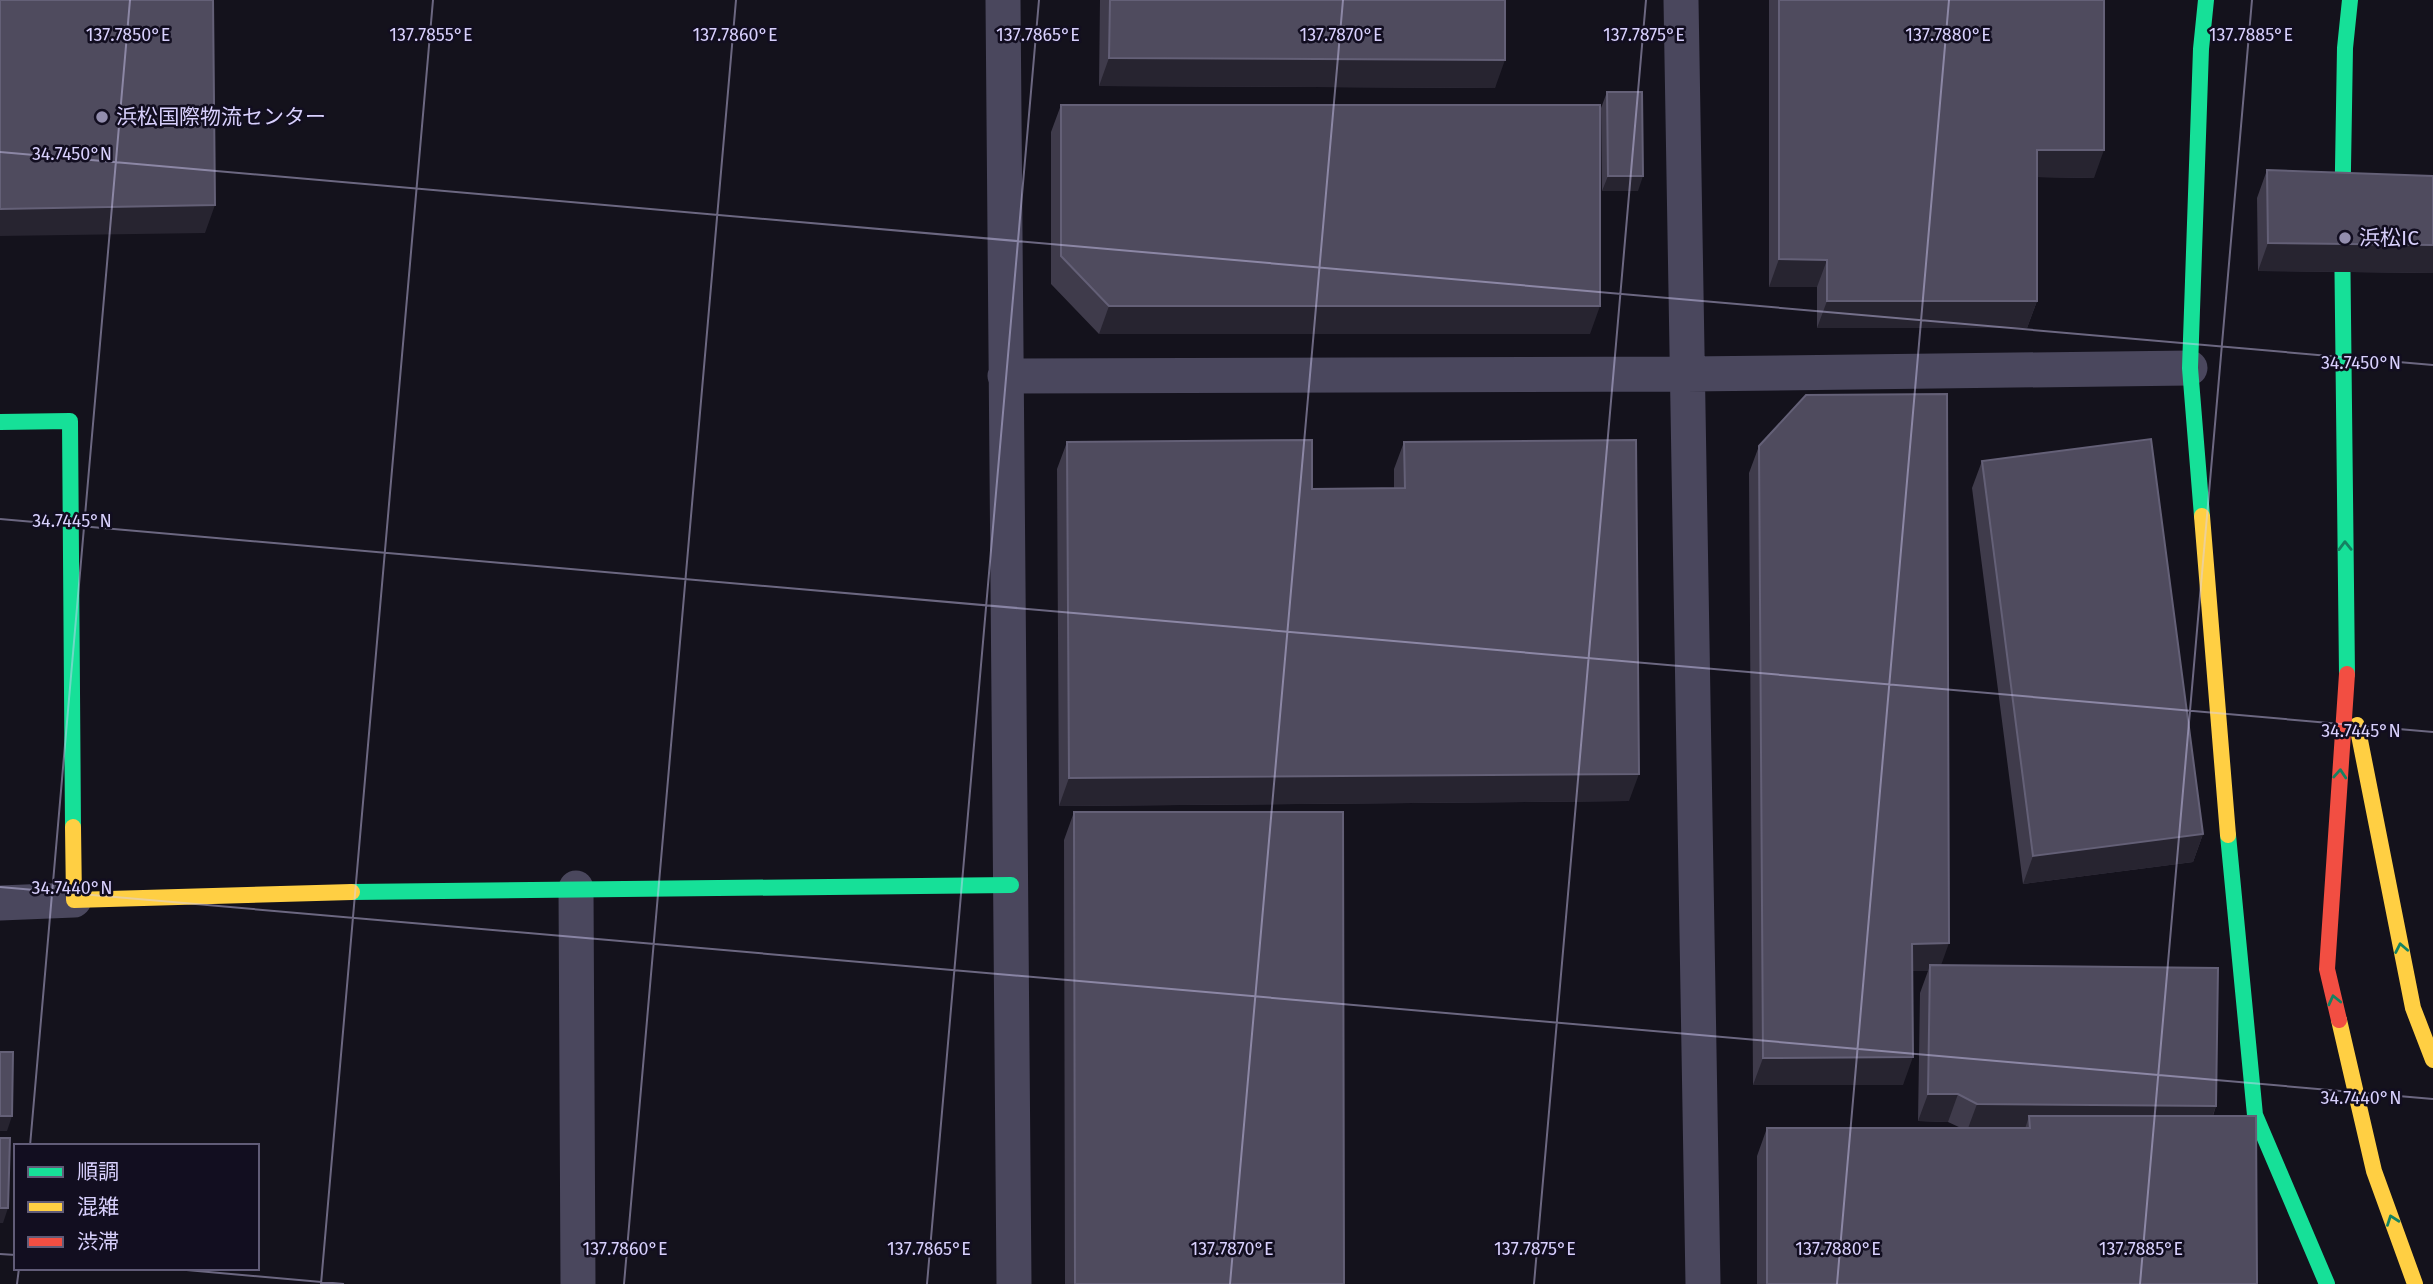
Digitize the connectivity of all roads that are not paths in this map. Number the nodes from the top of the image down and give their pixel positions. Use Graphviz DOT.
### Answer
graph roads {
  1 [pos="1003,0"];
  2 [pos="1681,0"];
  3 [pos="2206,0"];
  4 [pos="2352,0"];
  5 [pos="2190,369"];
  6 [pos="1687,374"];
  7 [pos="1005,376"];
  8 [pos="0,422"];
  9 [pos="2347,674"];
  10 [pos="1011,885"];
  11 [pos="576,888"];
  12 [pos="74,900"];
  13 [pos="0,903"];
  14 [pos="2433,1060"];
  15 [pos="578,1284"];
  16 [pos="1014,1284"];
  17 [pos="1703,1284"];
  18 [pos="2327,1284"];
  19 [pos="2415,1284"];
  1 -- 7 [label="street"];
  2 -- 6 [label="street"];
  3 -- 5 [label="main road"];
  9 -- 4 [label="main road, one-way"];
  5 -- 6 [label="street"];
  5 -- 18 [label="main road"];
  6 -- 7 [label="street"];
  6 -- 17 [label="street"];
  7 -- 10 [label="street"];
  8 -- 12 [label="main road"];
  14 -- 9 [label="main road, one-way"];
  19 -- 9 [label="main road, one-way"];
  10 -- 11 [label="main road"];
  10 -- 16 [label="street"];
  11 -- 12 [label="main road"];
  11 -- 15 [label="street"];
  12 -- 13 [label="street"];
}
